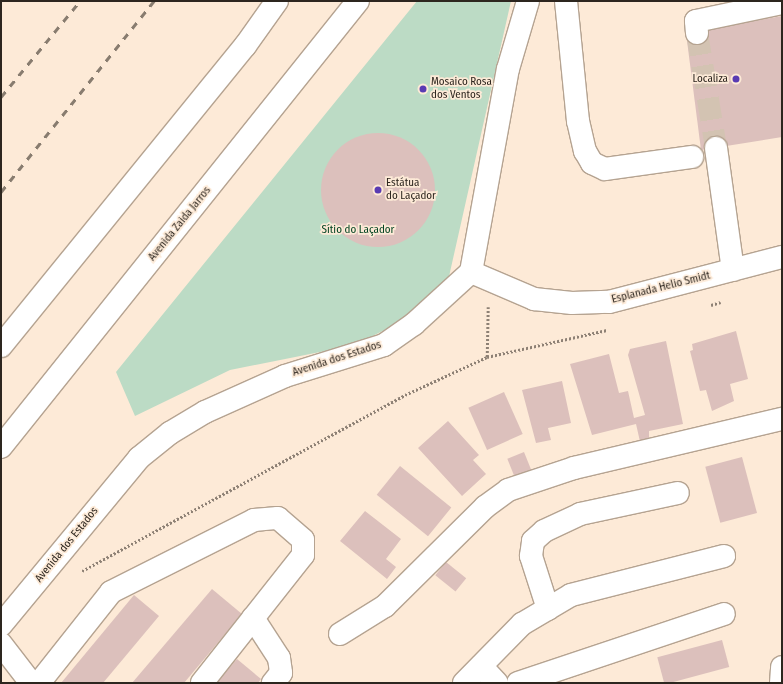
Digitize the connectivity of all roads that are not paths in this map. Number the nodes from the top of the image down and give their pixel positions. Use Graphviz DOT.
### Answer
graph roads {
  1 [pos="277,1"];
  2 [pos="358,1"];
  3 [pos="528,1"];
  4 [pos="566,1"];
  5 [pos="782,3"];
  6 [pos="696,27"];
  7 [pos="716,148"];
  8 [pos="692,157"];
  9 [pos="782,257"];
  10 [pos="733,270"];
  11 [pos="471,272"];
  12 [pos="1,346"];
  13 [pos="782,419"];
  14 [pos="1,448"];
  15 [pos="678,493"];
  16 [pos="724,556"];
  17 [pos="548,609"];
  18 [pos="724,614"];
  19 [pos="253,618"];
  20 [pos="1,625"];
  21 [pos="340,634"];
  22 [pos="1,644"];
  23 [pos="481,666"];
  24 [pos="782,667"];
  25 [pos="32,683"];
  26 [pos="39,683"];
  27 [pos="202,683"];
  28 [pos="273,683"];
  29 [pos="464,683"];
  30 [pos="497,683"];
  31 [pos="518,683"];
  32 [pos="781,683"];
  1 -- 12 [label="main road"];
  2 -- 14 [label="main road, Avenida Zaida Jarros"];
  3 -- 11 [label="main road"];
  4 -- 8 [label="main road"];
  5 -- 6 [label="main road"];
  7 -- 10 [label="main road"];
  9 -- 10 [label="main road, Esplanada Helio Smidt"];
  10 -- 11 [label="main road, Esplanada Helio Smidt"];
  11 -- 20 [label="main road, Avenida dos Estados"];
  13 -- 21 [label="main road"];
  15 -- 17 [label="main road"];
  16 -- 17 [label="main road"];
  17 -- 23 [label="main road"];
  18 -- 31 [label="main road"];
  19 -- 26 [label="main road"];
  19 -- 27 [label="main road"];
  19 -- 28 [label="main road"];
  22 -- 25 [label="main road"];
  23 -- 29 [label="main road"];
  23 -- 30 [label="main road"];
  24 -- 32 [label="main road"];
}
